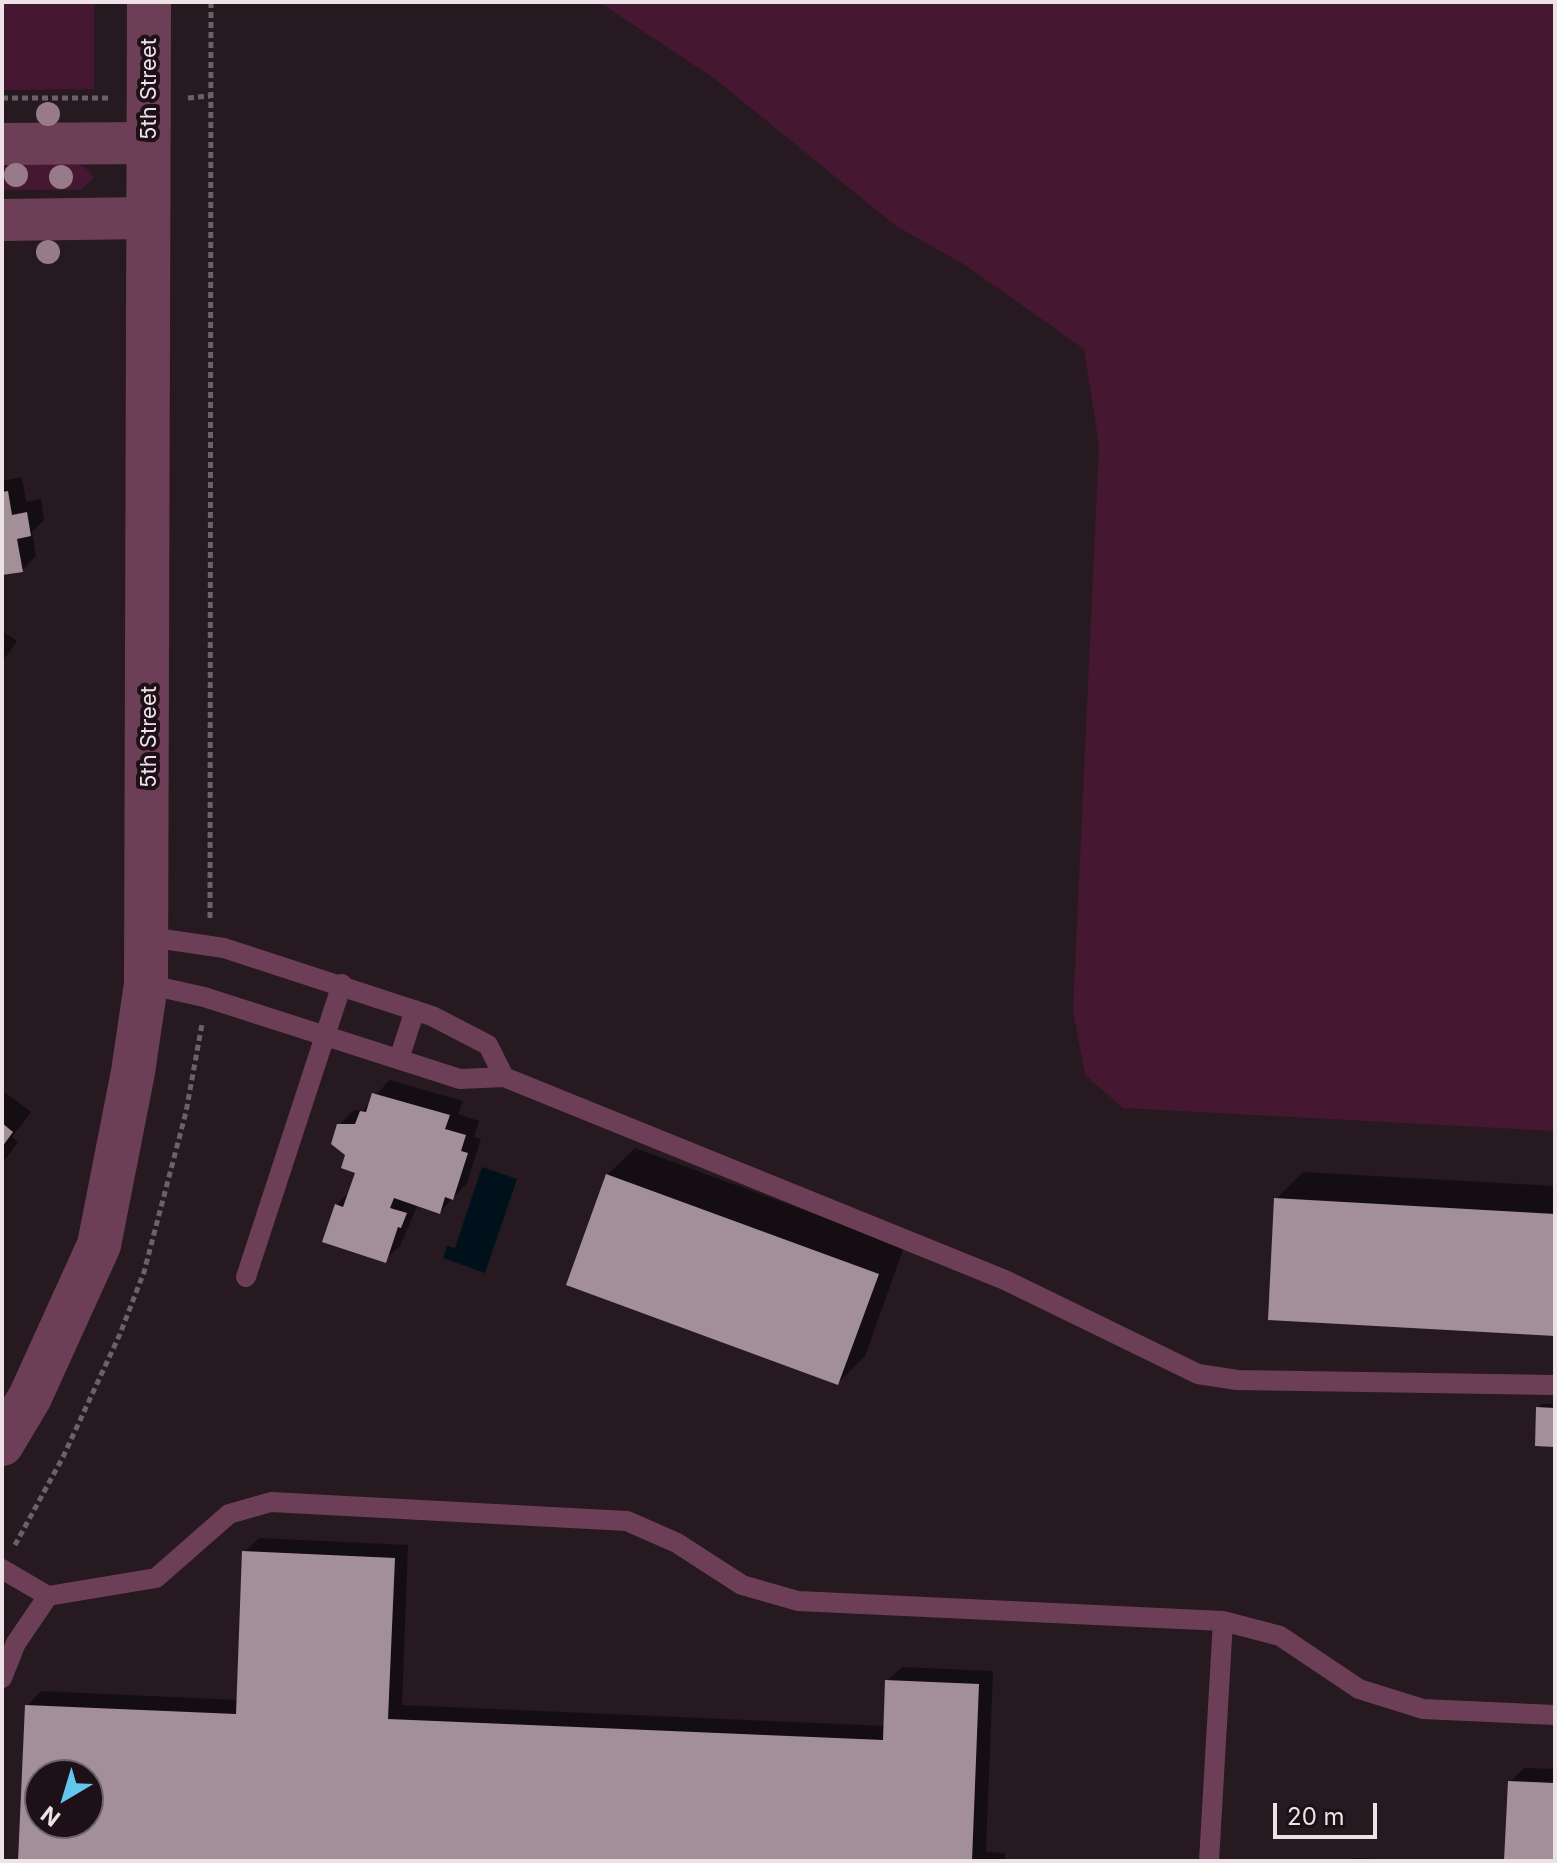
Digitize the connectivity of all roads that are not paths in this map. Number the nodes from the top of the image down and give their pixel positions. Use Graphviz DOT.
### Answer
graph roads {
  1 [pos="149,2"];
  2 [pos="148,143"];
  3 [pos="2,144"];
  4 [pos="148,218"];
  5 [pos="2,220"];
  6 [pos="149,937"];
  7 [pos="146,984"];
  8 [pos="342,984"];
  9 [pos="415,1010"];
  10 [pos="327,1035"];
  11 [pos="399,1059"];
  12 [pos="504,1077"];
  13 [pos="246,1277"];
  14 [pos="1555,1385"];
  15 [pos="2,1444"];
  16 [pos="2,1569"];
  17 [pos="48,1596"];
  18 [pos="1223,1621"];
  19 [pos="2,1678"];
  20 [pos="1555,1715"];
  21 [pos="1209,1861"];
  1 -- 2 [label="street, 5th Street"];
  2 -- 3 [label="street"];
  2 -- 4 [label="street, 5th Street"];
  4 -- 5 [label="street"];
  4 -- 6 [label="street, 5th Street"];
  6 -- 7 [label="street, 5th Street"];
  6 -- 8 [label="lane"];
  7 -- 10 [label="lane"];
  7 -- 15 [label="street, 5th Street"];
  8 -- 9 [label="lane"];
  8 -- 10 [label="lane"];
  9 -- 11 [label="lane"];
  9 -- 12 [label="lane"];
  10 -- 11 [label="lane"];
  10 -- 13 [label="lane"];
  11 -- 12 [label="lane"];
  12 -- 14 [label="lane"];
  16 -- 17 [label="lane"];
  17 -- 18 [label="lane"];
  17 -- 19 [label="lane"];
  18 -- 20 [label="lane"];
  18 -- 21 [label="lane"];
}
